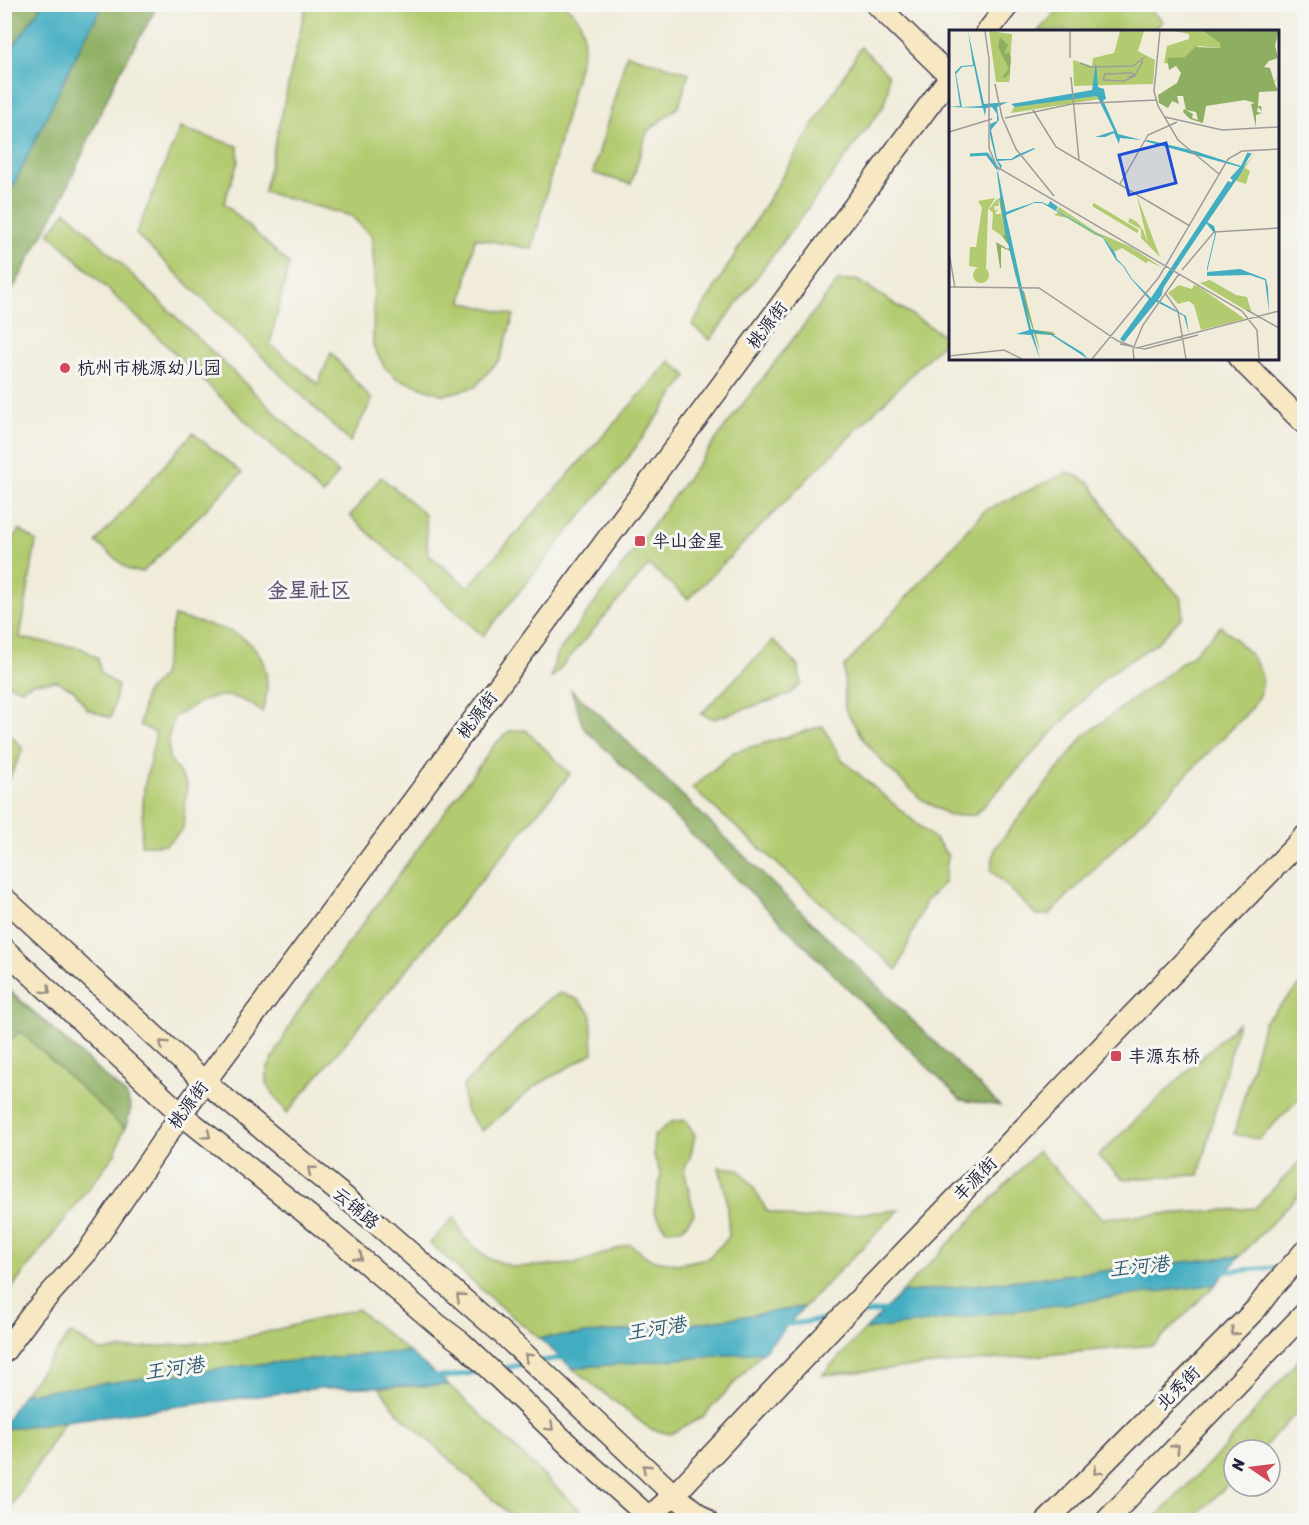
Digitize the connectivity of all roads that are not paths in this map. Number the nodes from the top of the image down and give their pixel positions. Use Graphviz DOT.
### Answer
graph roads {
  1 [pos="876,4"];
  2 [pos="1009,4"];
  3 [pos="989,30"];
  4 [pos="949,74"];
  5 [pos="949,79"];
  6 [pos="1241,360"];
  7 [pos="1305,423"];
  8 [pos="1305,837"];
  9 [pos="4,897"];
  10 [pos="4,950"];
  11 [pos="205,1082"];
  12 [pos="181,1114"];
  13 [pos="1305,1252"];
  14 [pos="1305,1314"];
  15 [pos="4,1352"];
  16 [pos="674,1495"];
  17 [pos="649,1520"];
  18 [pos="706,1521"];
  19 [pos="1048,1521"];
  20 [pos="1107,1521"];
  1 -- 4 [label="street"];
  2 -- 3 [label="street"];
  5 -- 11 [label="street, 桃源街"];
  6 -- 7 [label="street"];
  8 -- 16 [label="street, 丰源街"];
  11 -- 9 [label="street, 云锦路, one-way"];
  10 -- 12 [label="street, 云锦路, one-way"];
  11 -- 12 [label="street, 桃源街"];
  16 -- 11 [label="street, 云锦路, one-way"];
  12 -- 15 [label="street, 桃源街"];
  12 -- 17 [label="street, 云锦路, one-way"];
  13 -- 19 [label="street, 北秀街, one-way"];
  20 -- 14 [label="street, one-way"];
  16 -- 17 [label="street, 丰源街"];
  16 -- 18 [label="street, 云锦路"];
}
